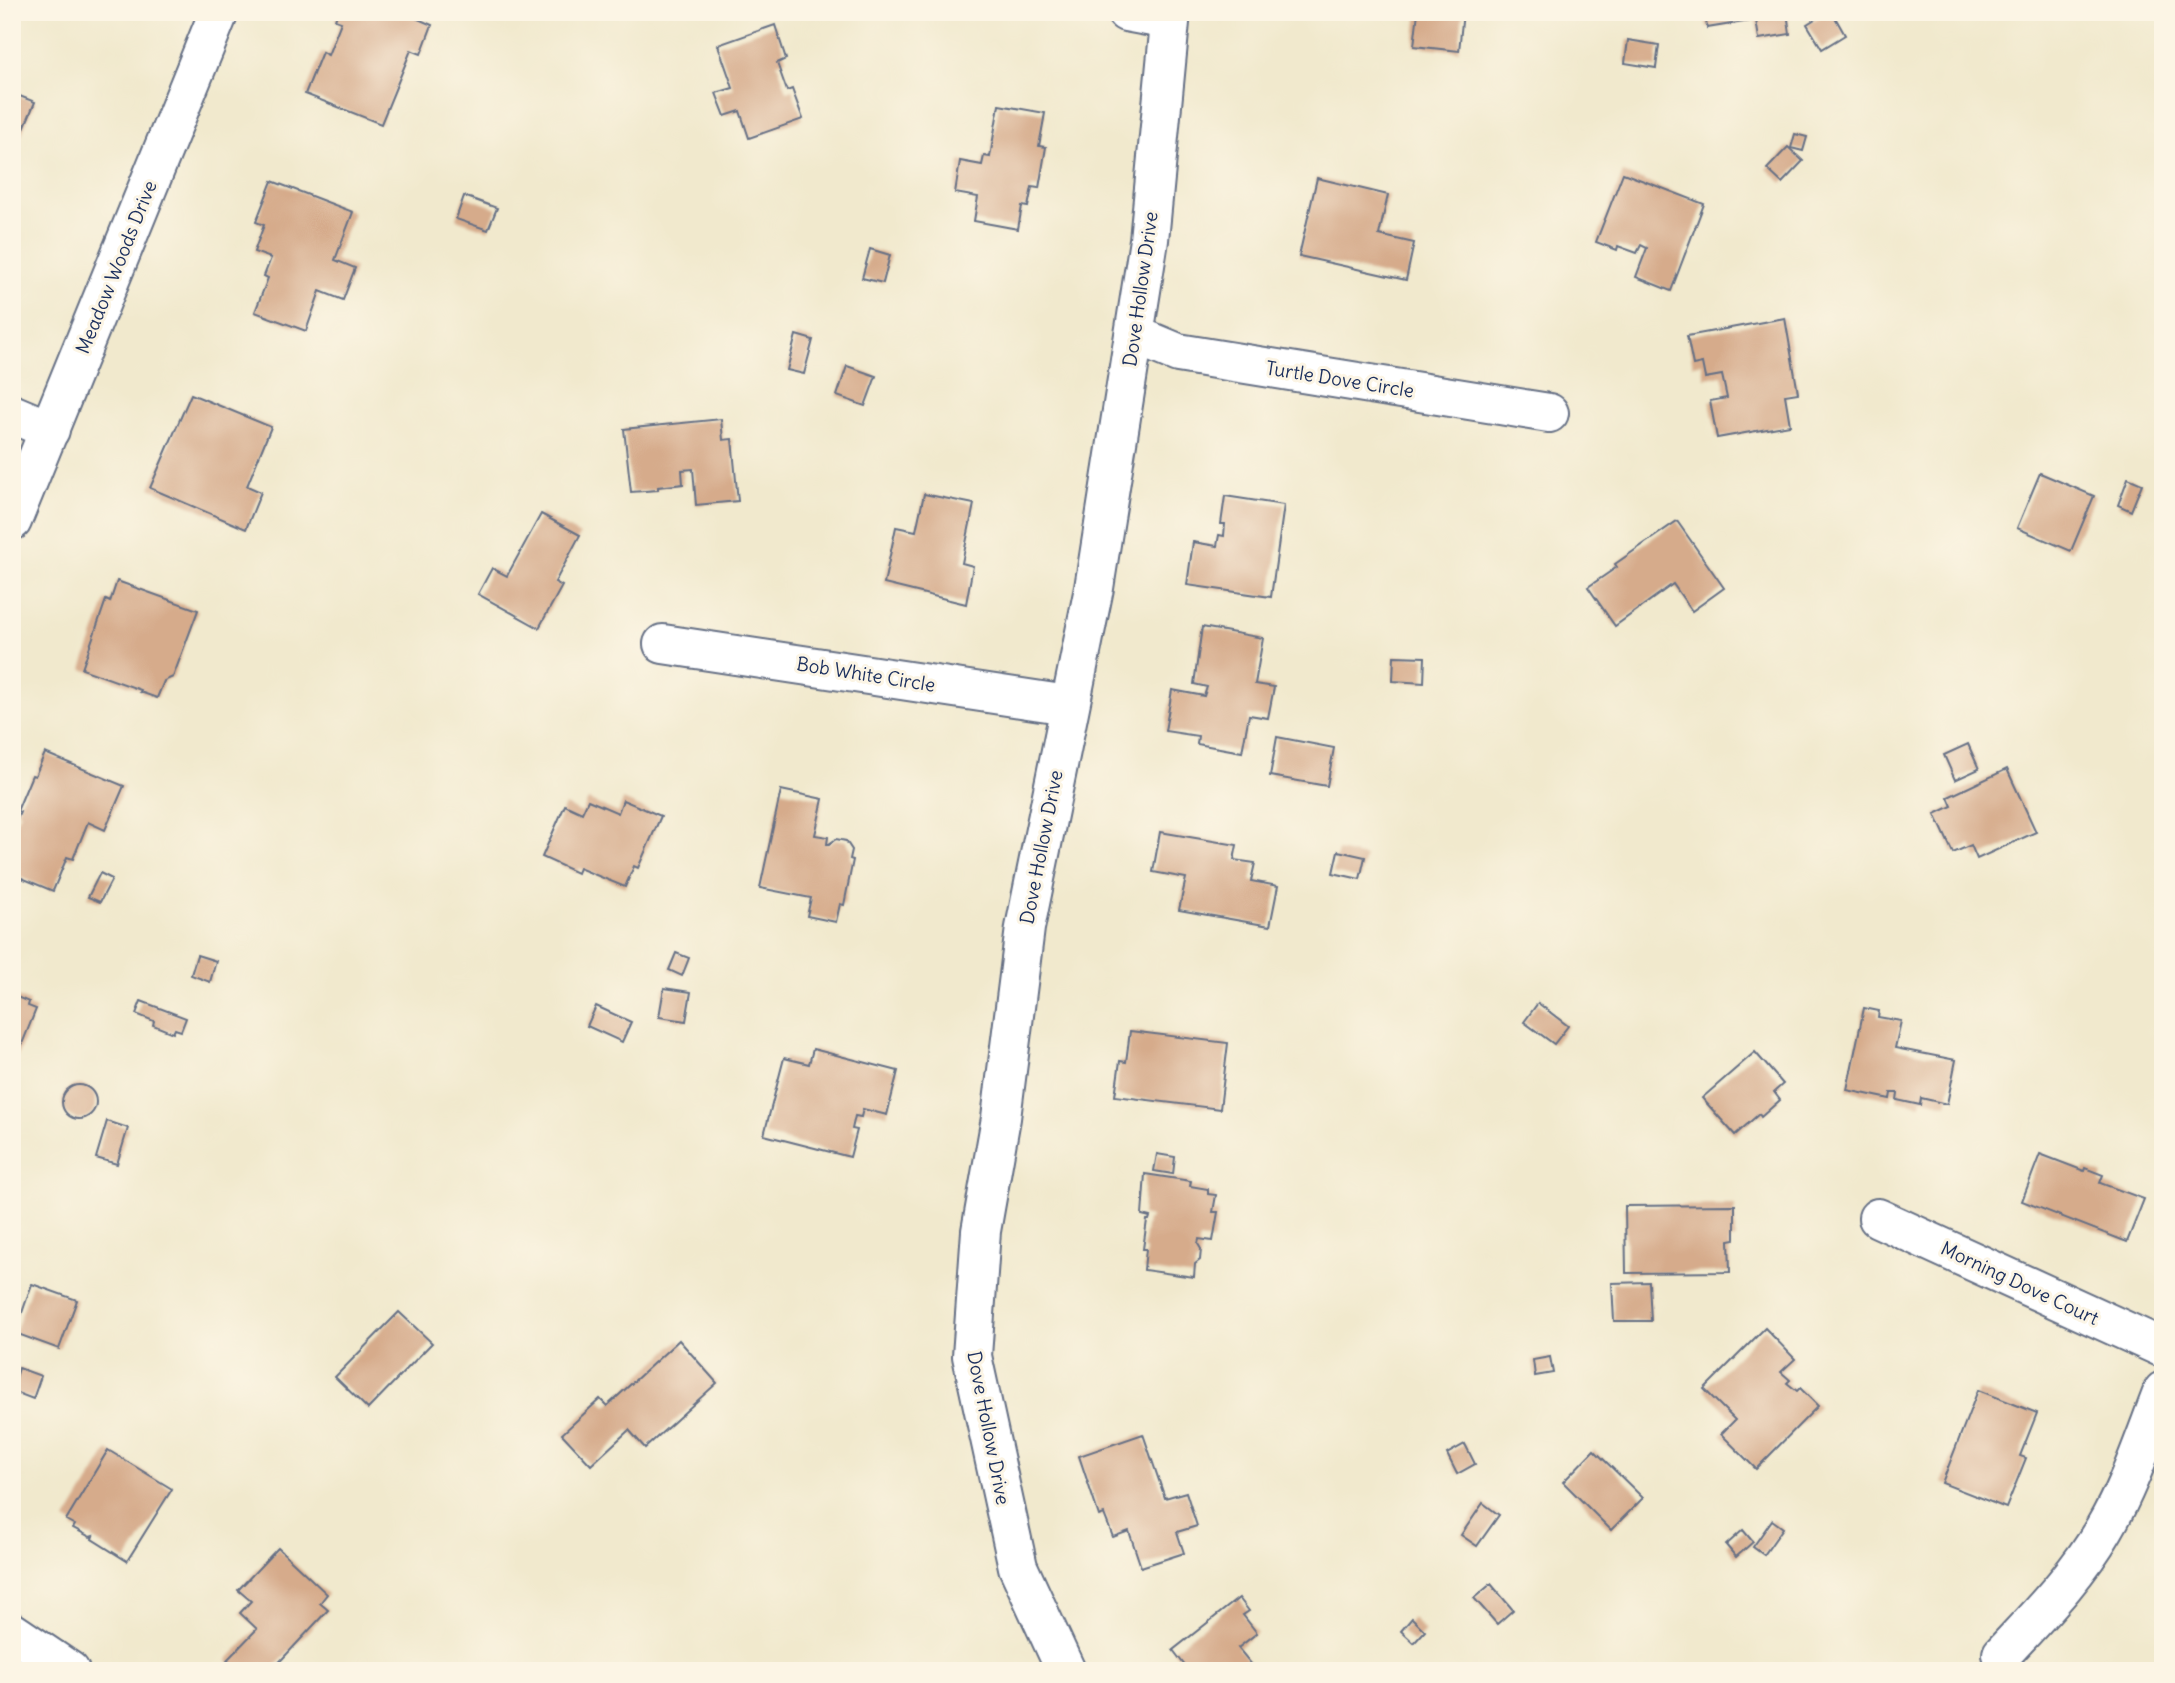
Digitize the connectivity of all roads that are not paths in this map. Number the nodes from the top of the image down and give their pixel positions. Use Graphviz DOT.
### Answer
graph roads {
  1 [pos="219,12"];
  2 [pos="1126,12"];
  3 [pos="1170,16"];
  4 [pos="1135,334"];
  5 [pos="1549,413"];
  6 [pos="12,414"];
  7 [pos="50,430"];
  8 [pos="12,521"];
  9 [pos="663,644"];
  10 [pos="1068,705"];
  11 [pos="1878,1218"];
  12 [pos="2163,1348"];
  13 [pos="2163,1391"];
  14 [pos="12,1633"];
  15 [pos="2002,1654"];
  16 [pos="70,1671"];
  17 [pos="1066,1671"];
  1 -- 7 [label="street, Meadow Woods Drive"];
  2 -- 3 [label="street"];
  3 -- 4 [label="street, Dove Hollow Drive"];
  4 -- 5 [label="street, Turtle Dove Circle"];
  4 -- 10 [label="street, Dove Hollow Drive"];
  6 -- 7 [label="street"];
  7 -- 8 [label="street, Meadow Woods Drive"];
  9 -- 10 [label="street, Bob White Circle"];
  10 -- 17 [label="street, Dove Hollow Drive"];
  11 -- 12 [label="street, Morning Dove Court"];
  13 -- 15 [label="street"];
  14 -- 16 [label="street"];
}
